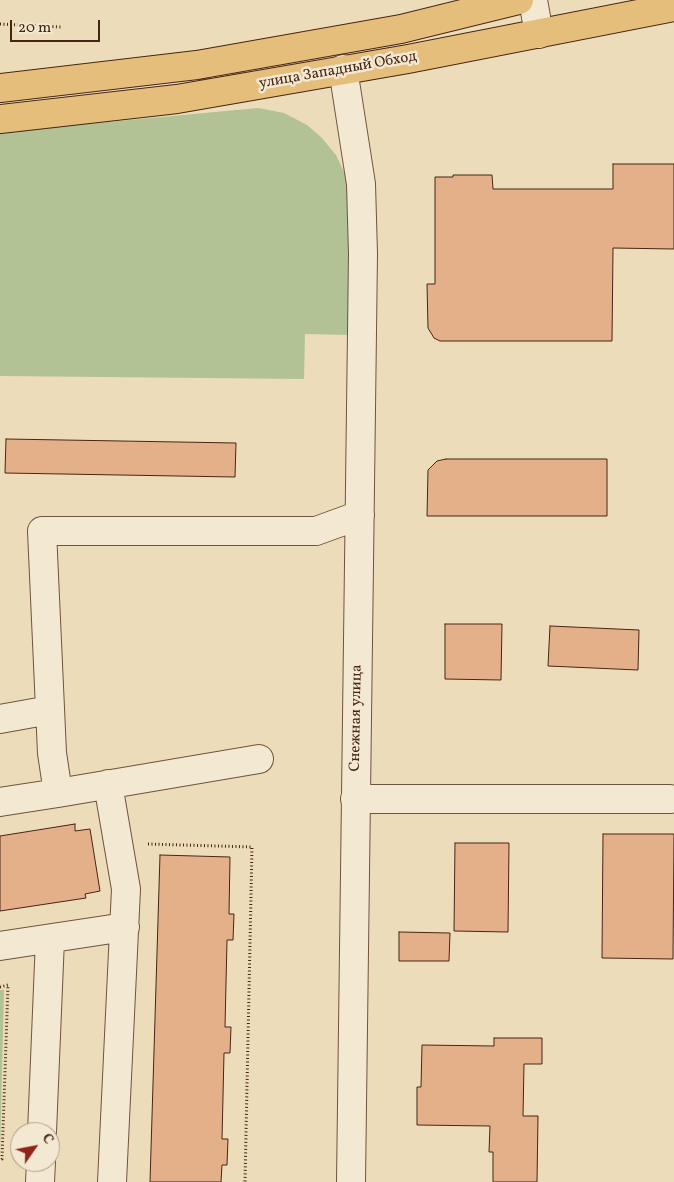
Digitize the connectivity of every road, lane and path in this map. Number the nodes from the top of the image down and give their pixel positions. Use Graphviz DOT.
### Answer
graph roads {
  1 [pos="519,0"];
  2 [pos="533,0"];
  3 [pos="674,7"];
  4 [pos="0,24"];
  5 [pos="62,27"];
  6 [pos="539,34"];
  7 [pos="343,69"];
  8 [pos="0,88"];
  9 [pos="0,119"];
  10 [pos="360,515"];
  11 [pos="50,710"];
  12 [pos="0,719"];
  13 [pos="258,759"];
  14 [pos="108,784"];
  15 [pos="58,792"];
  16 [pos="355,799"];
  17 [pos="670,800"];
  18 [pos="0,802"];
  19 [pos="142,844"];
  20 [pos="125,927"];
  21 [pos="50,939"];
  22 [pos="0,946"];
  23 [pos="0,987"];
  24 [pos="42,1122"];
  25 [pos="0,1160"];
  26 [pos="112,1182"];
  27 [pos="245,1182"];
  28 [pos="351,1182"];
  1 -- 8 [label="highway, улица Западный Обход"];
  2 -- 6 [label="street"];
  3 -- 6 [label="highway, улица Западный Обход"];
  4 -- 5 [label="path"];
  6 -- 7 [label="highway, улица Западный Обход"];
  7 -- 9 [label="highway, улица Западный Обход"];
  7 -- 10 [label="street, Снежная улица"];
  10 -- 11 [label="street"];
  10 -- 16 [label="street, Снежная улица"];
  11 -- 12 [label="street"];
  11 -- 15 [label="street"];
  13 -- 14 [label="street"];
  14 -- 15 [label="street"];
  14 -- 20 [label="street"];
  15 -- 18 [label="street"];
  16 -- 17 [label="street"];
  16 -- 28 [label="street, Снежная улица"];
  19 -- 27 [label="path"];
  20 -- 21 [label="street"];
  20 -- 26 [label="street"];
  21 -- 22 [label="street"];
  21 -- 24 [label="street"];
  23 -- 25 [label="path"];
}
